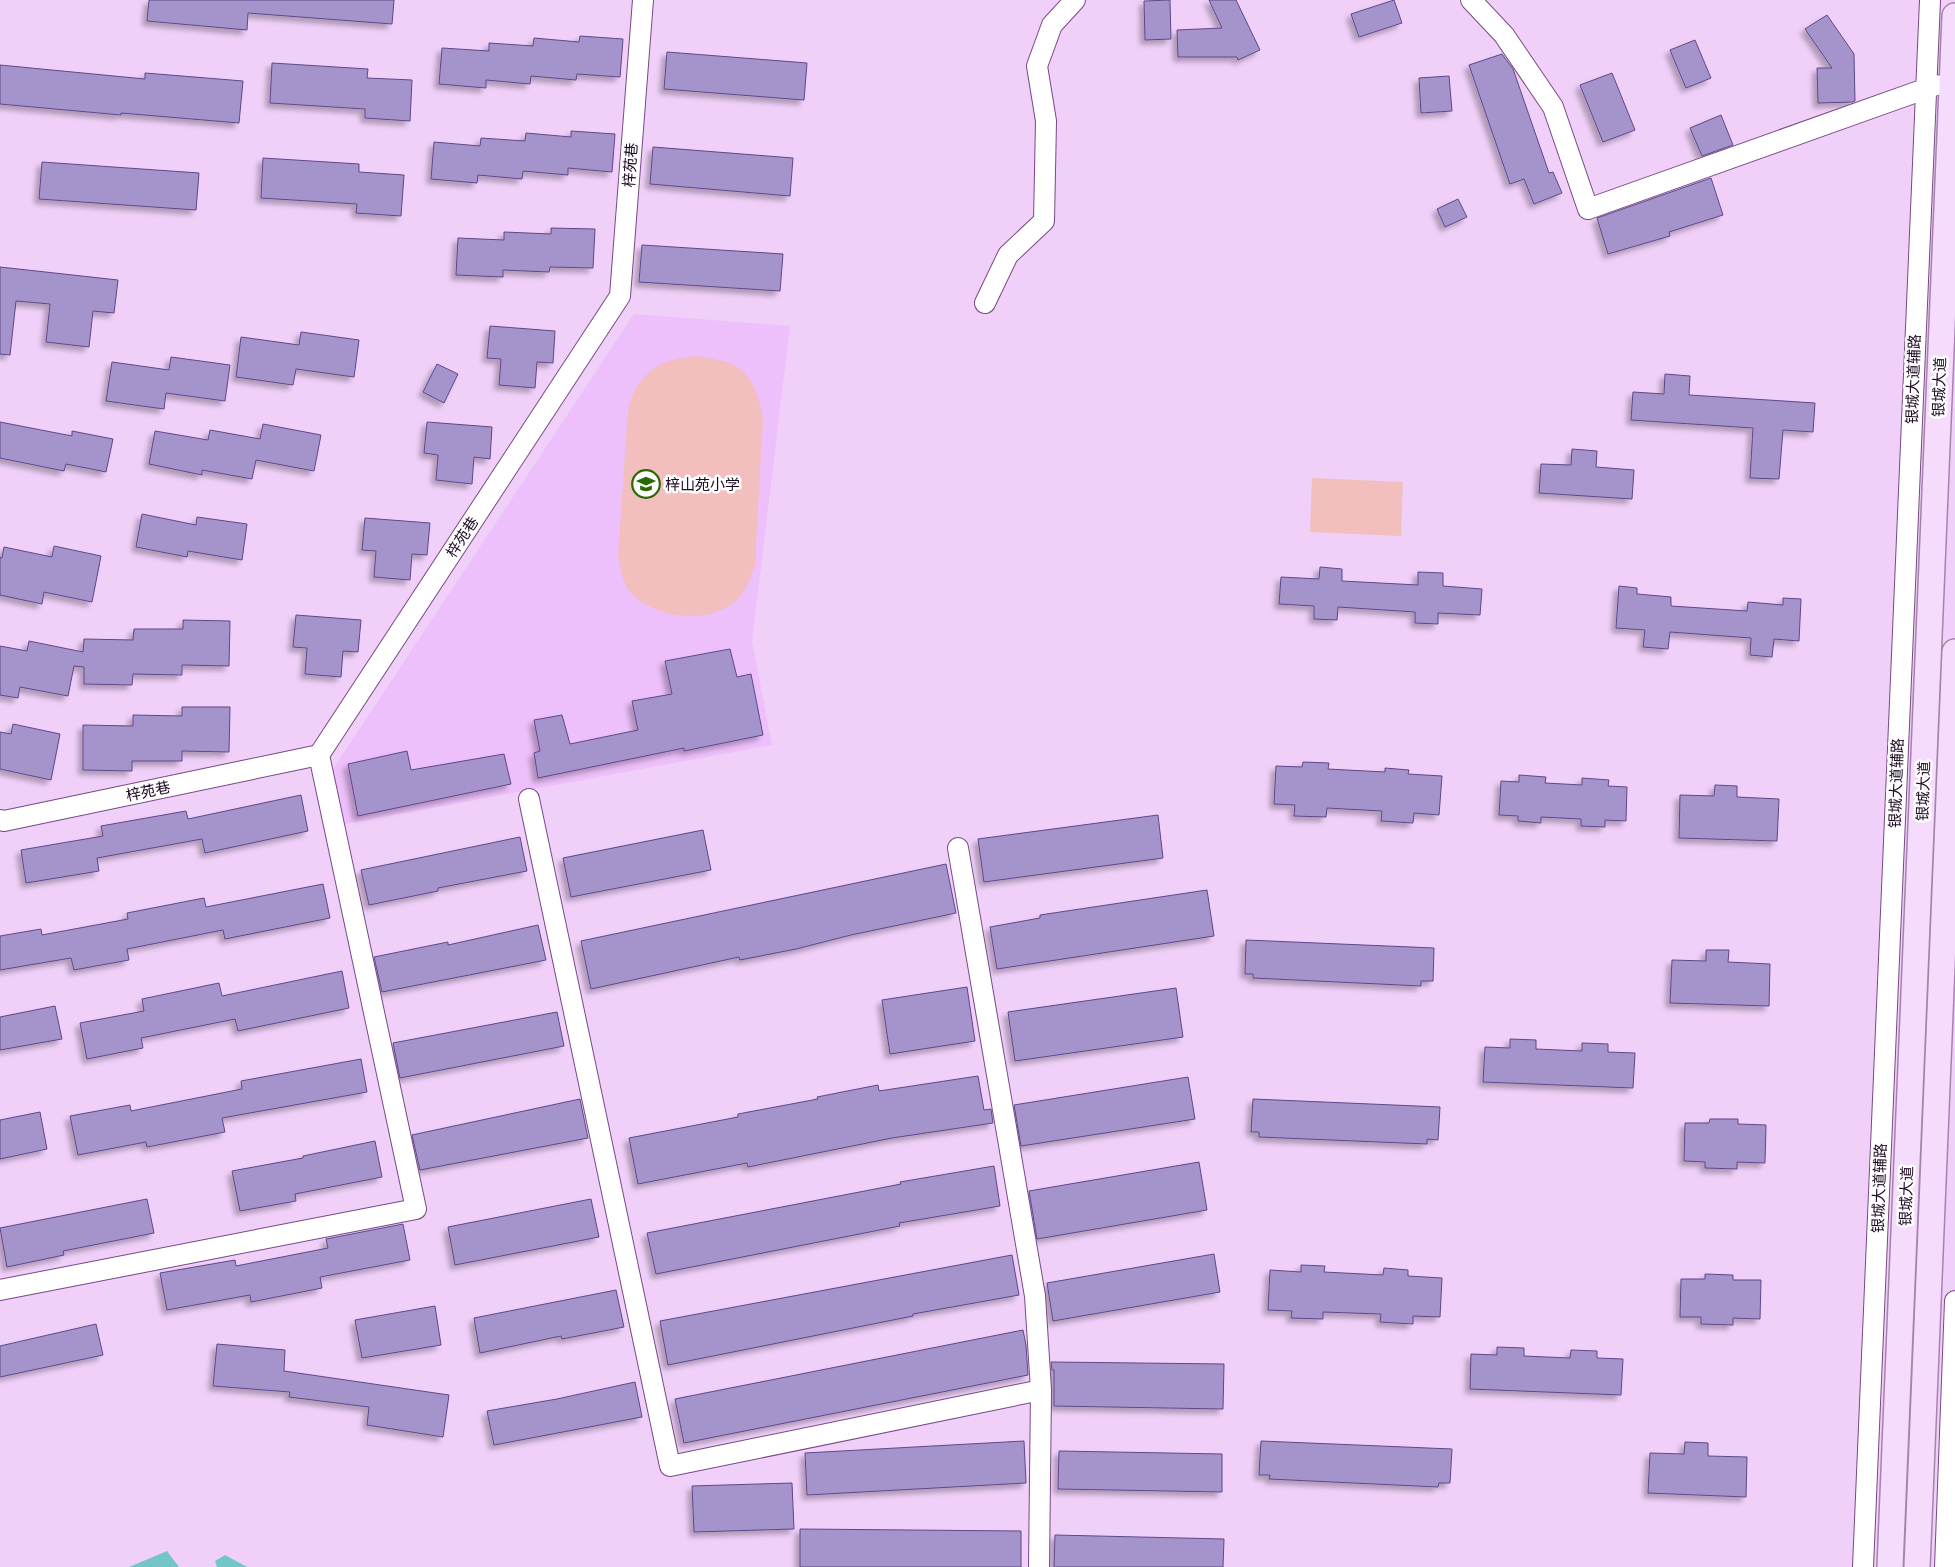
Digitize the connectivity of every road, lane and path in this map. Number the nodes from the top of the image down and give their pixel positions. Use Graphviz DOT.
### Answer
graph roads {
  1 [pos="643,0"];
  2 [pos="1075,0"];
  3 [pos="1472,0"];
  4 [pos="1930,0"];
  5 [pos="1955,29"];
  6 [pos="1952,80"];
  7 [pos="1925,89"];
  8 [pos="985,303"];
  9 [pos="1955,652"];
  10 [pos="319,755"];
  11 [pos="528,799"];
  12 [pos="0,820"];
  13 [pos="958,848"];
  14 [pos="1947,1039"];
  15 [pos="0,1290"];
  16 [pos="1955,1311"];
  17 [pos="1928,1314"];
  18 [pos="1041,1390"];
  19 [pos="1039,1567"];
  20 [pos="1863,1567"];
  21 [pos="1890,1567"];
  22 [pos="1917,1567"];
  23 [pos="1945,1567"];
  1 -- 10 [label="street, 梓苑巷"];
  2 -- 8 [label="street"];
  3 -- 7 [label="street"];
  4 -- 7 [label="street, 银城大道辅路"];
  5 -- 6 [label="main road, 银城大道"];
  6 -- 7 [label="street"];
  6 -- 21 [label="main road, 银城大道"];
  7 -- 20 [label="street, 银城大道辅路"];
  9 -- 14 [label="main road, 银城大道"];
  10 -- 12 [label="street, 梓苑巷"];
  10 -- 15 [label="street"];
  11 -- 18 [label="street"];
  13 -- 18 [label="street"];
  14 -- 17 [label="main road, 银城大道"];
  16 -- 17 [label="street"];
  16 -- 23 [label="street"];
  17 -- 22 [label="main road, 银城大道"];
  18 -- 19 [label="street"];
}
